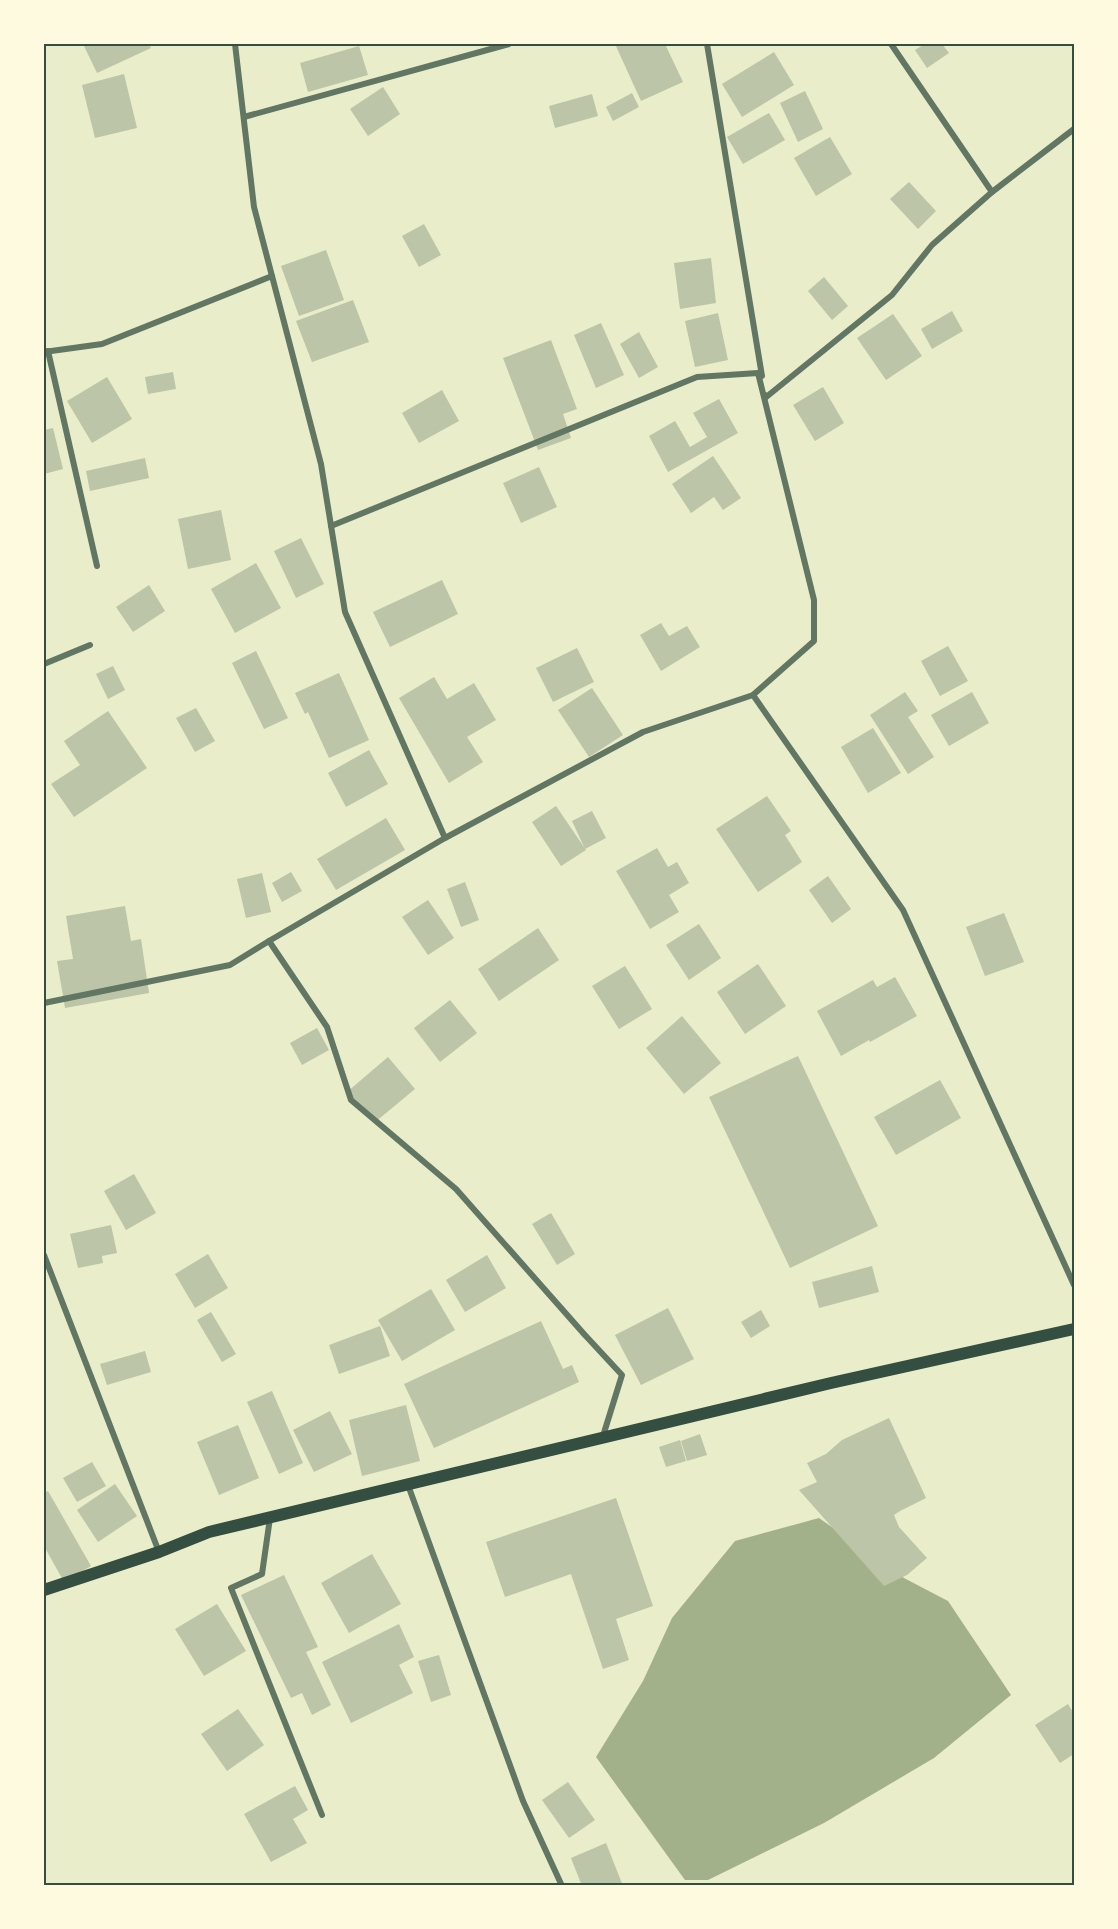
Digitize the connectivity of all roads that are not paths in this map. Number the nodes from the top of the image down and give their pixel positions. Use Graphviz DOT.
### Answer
graph roads {
  1 [pos="235,44"];
  2 [pos="509,44"];
  3 [pos="707,44"];
  4 [pos="891,44"];
  5 [pos="244,117"];
  6 [pos="1074,129"];
  7 [pos="992,192"];
  8 [pos="272,276"];
  9 [pos="46,352"];
  10 [pos="765,398"];
  11 [pos="331,526"];
  12 [pos="98,566"];
  13 [pos="90,645"];
  14 [pos="44,664"];
  15 [pos="753,695"];
  16 [pos="446,838"];
  17 [pos="268,941"];
  18 [pos="44,1003"];
  19 [pos="44,1255"];
  20 [pos="1074,1285"];
  21 [pos="1074,1329"];
  22 [pos="603,1438"];
  23 [pos="408,1485"];
  24 [pos="270,1518"];
  25 [pos="159,1552"];
  26 [pos="44,1590"];
  27 [pos="322,1815"];
  28 [pos="562,1886"];
  1 -- 5 [label="street"];
  2 -- 5 [label="street"];
  3 -- 10 [label="street"];
  4 -- 7 [label="street"];
  5 -- 8 [label="street"];
  6 -- 7 [label="street"];
  7 -- 10 [label="street"];
  8 -- 9 [label="street"];
  8 -- 11 [label="street"];
  9 -- 12 [label="street"];
  10 -- 11 [label="street"];
  10 -- 15 [label="street"];
  11 -- 16 [label="street"];
  13 -- 14 [label="street"];
  15 -- 16 [label="street"];
  15 -- 20 [label="street"];
  16 -- 17 [label="street"];
  17 -- 18 [label="street"];
  17 -- 22 [label="street"];
  19 -- 25 [label="street"];
  21 -- 22 [label="main road"];
  22 -- 23 [label="main road"];
  23 -- 24 [label="main road"];
  23 -- 28 [label="street"];
  24 -- 25 [label="main road"];
  24 -- 27 [label="street"];
  25 -- 26 [label="main road"];
}
